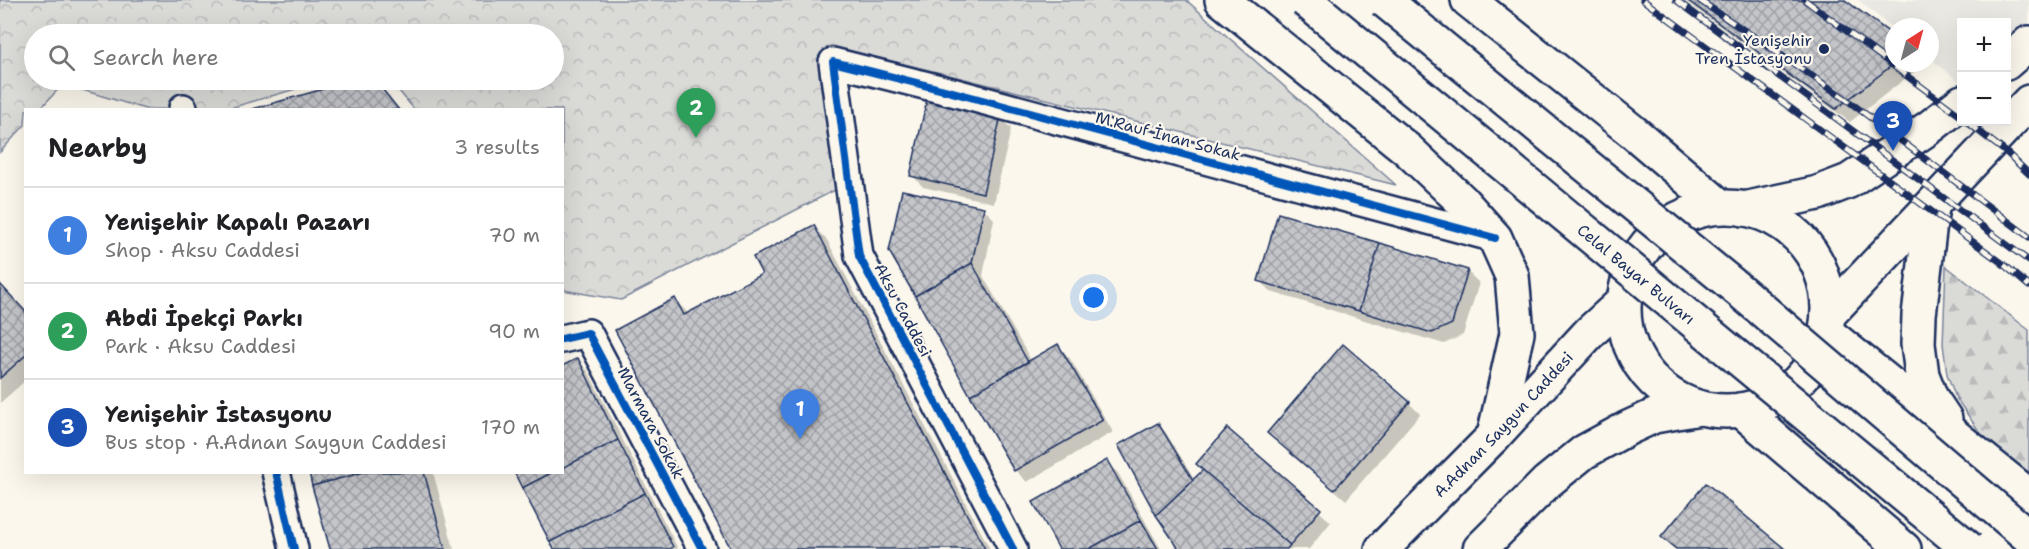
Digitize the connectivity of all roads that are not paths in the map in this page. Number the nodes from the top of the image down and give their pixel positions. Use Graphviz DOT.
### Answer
graph roads {
  1 [pos="1222,0"];
  2 [pos="1305,0"];
  3 [pos="1384,0"];
  4 [pos="1467,0"];
  5 [pos="2029,43"];
  6 [pos="2011,59"];
  7 [pos="833,62"];
  8 [pos="2029,102"];
  9 [pos="1957,106"];
  10 [pos="1932,206"];
  11 [pos="1732,207"];
  12 [pos="1494,238"];
  13 [pos="1624,301"];
  14 [pos="1827,324"];
  15 [pos="564,339"];
  16 [pos="1700,408"];
  17 [pos="1741,410"];
  18 [pos="1494,436"];
  19 [pos="1960,441"];
  20 [pos="276,474"];
  21 [pos="2029,496"];
  22 [pos="2029,537"];
  23 [pos="294,549"];
  24 [pos="702,549"];
  25 [pos="1013,549"];
  26 [pos="1382,549"];
  27 [pos="1480,549"];
  28 [pos="1904,549"];
  29 [pos="1969,549"];
  1 -- 12 [label="main road"];
  2 -- 29 [label="main road, Celal Bayar Bulvarı, bridge"];
  3 -- 22 [label="main road, bridge"];
  4 -- 11 [label="main road"];
  5 -- 6 [label="main road"];
  7 -- 12 [label="street, M.Rauf İnan Sokak"];
  7 -- 25 [label="street, Aksu Caddesi"];
  8 -- 10 [label="main road"];
  9 -- 11 [label="main road"];
  10 -- 14 [label="main road"];
  10 -- 19 [label="main road"];
  11 -- 13 [label="main road"];
  11 -- 14 [label="main road"];
  12 -- 18 [label="main road"];
  13 -- 16 [label="main road"];
  13 -- 18 [label="main road, A.Adnan Saygun Caddesi"];
  14 -- 17 [label="main road"];
  14 -- 19 [label="main road"];
  15 -- 24 [label="street, Marmara Sokak"];
  16 -- 17 [label="main road"];
  16 -- 27 [label="main road"];
  17 -- 28 [label="main road"];
  18 -- 26 [label="main road, A.Adnan Saygun Caddesi"];
  19 -- 21 [label="main road"];
  20 -- 23 [label="street"];
}
